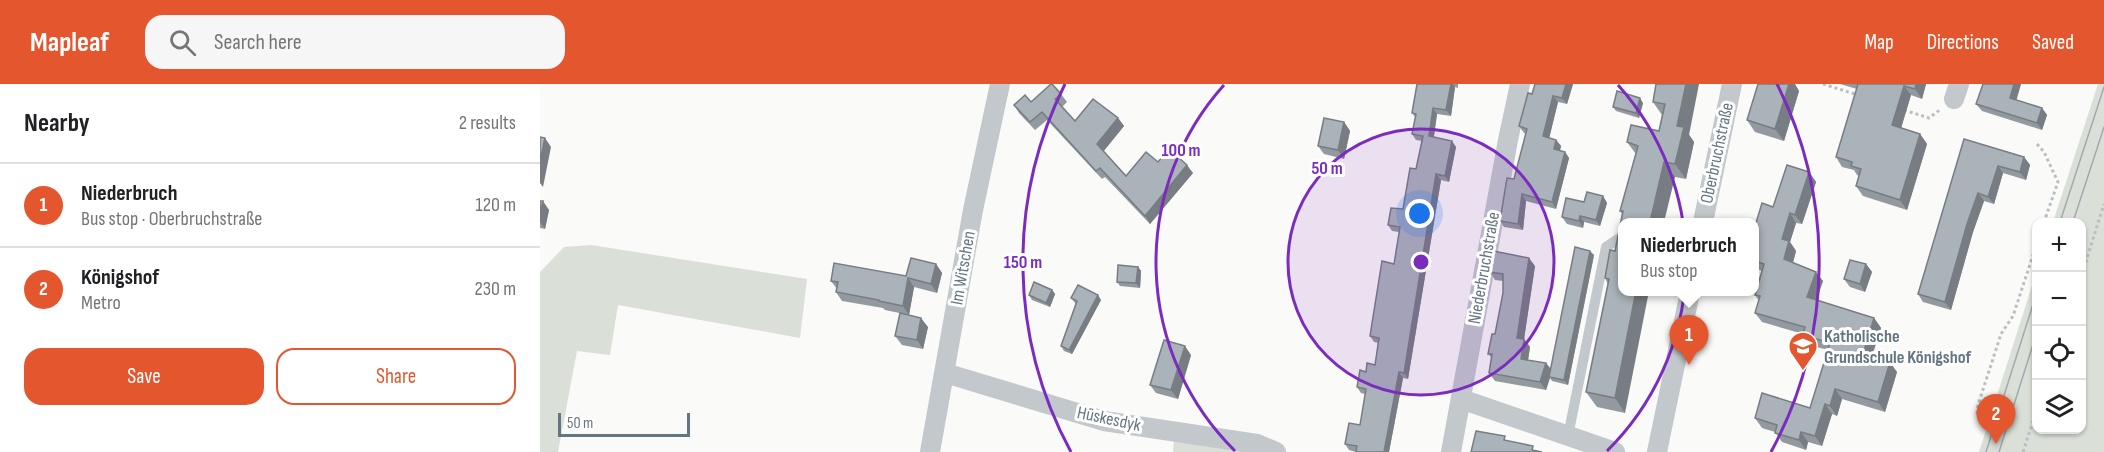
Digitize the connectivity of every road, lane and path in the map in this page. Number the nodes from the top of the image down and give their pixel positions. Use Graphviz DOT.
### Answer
graph roads {
  1 [pos="1000,84"];
  2 [pos="1520,84"];
  3 [pos="1732,84"];
  4 [pos="1826,84"];
  5 [pos="1957,91"];
  6 [pos="1861,96"];
  7 [pos="1895,107"];
  8 [pos="2037,144"];
  9 [pos="2104,204"];
  10 [pos="1704,218"];
  11 [pos="2045,218"];
  12 [pos="1618,239"];
  13 [pos="2032,261"];
  14 [pos="2083,272"];
  15 [pos="1688,296"];
  16 [pos="945,373"];
  17 [pos="1461,399"];
  18 [pos="1977,414"];
  19 [pos="2032,426"];
  20 [pos="1568,436"];
  21 [pos="930,452"];
  22 [pos="1276,452"];
  23 [pos="1451,452"];
  24 [pos="1615,452"];
  25 [pos="1657,452"];
  26 [pos="2023,452"];
  1 -- 16 [label="street, Im Witschen"];
  2 -- 17 [label="street, Niederbruchstraße"];
  3 -- 10 [label="street, Oberbruchstraße"];
  4 -- 6 [label="path"];
  5 -- 7 [label="path"];
  8 -- 11 [label="path"];
  9 -- 14 [label="path"];
  12 -- 20 [label="lane"];
  13 -- 18 [label="path"];
  15 -- 25 [label="street"];
  16 -- 21 [label="street, Im Witschen"];
  16 -- 22 [label="street, Hüskesdyk"];
  17 -- 20 [label="street"];
  17 -- 23 [label="street, Niederbruchstraße"];
  19 -- 26 [label="path"];
  20 -- 24 [label="street"];
}
